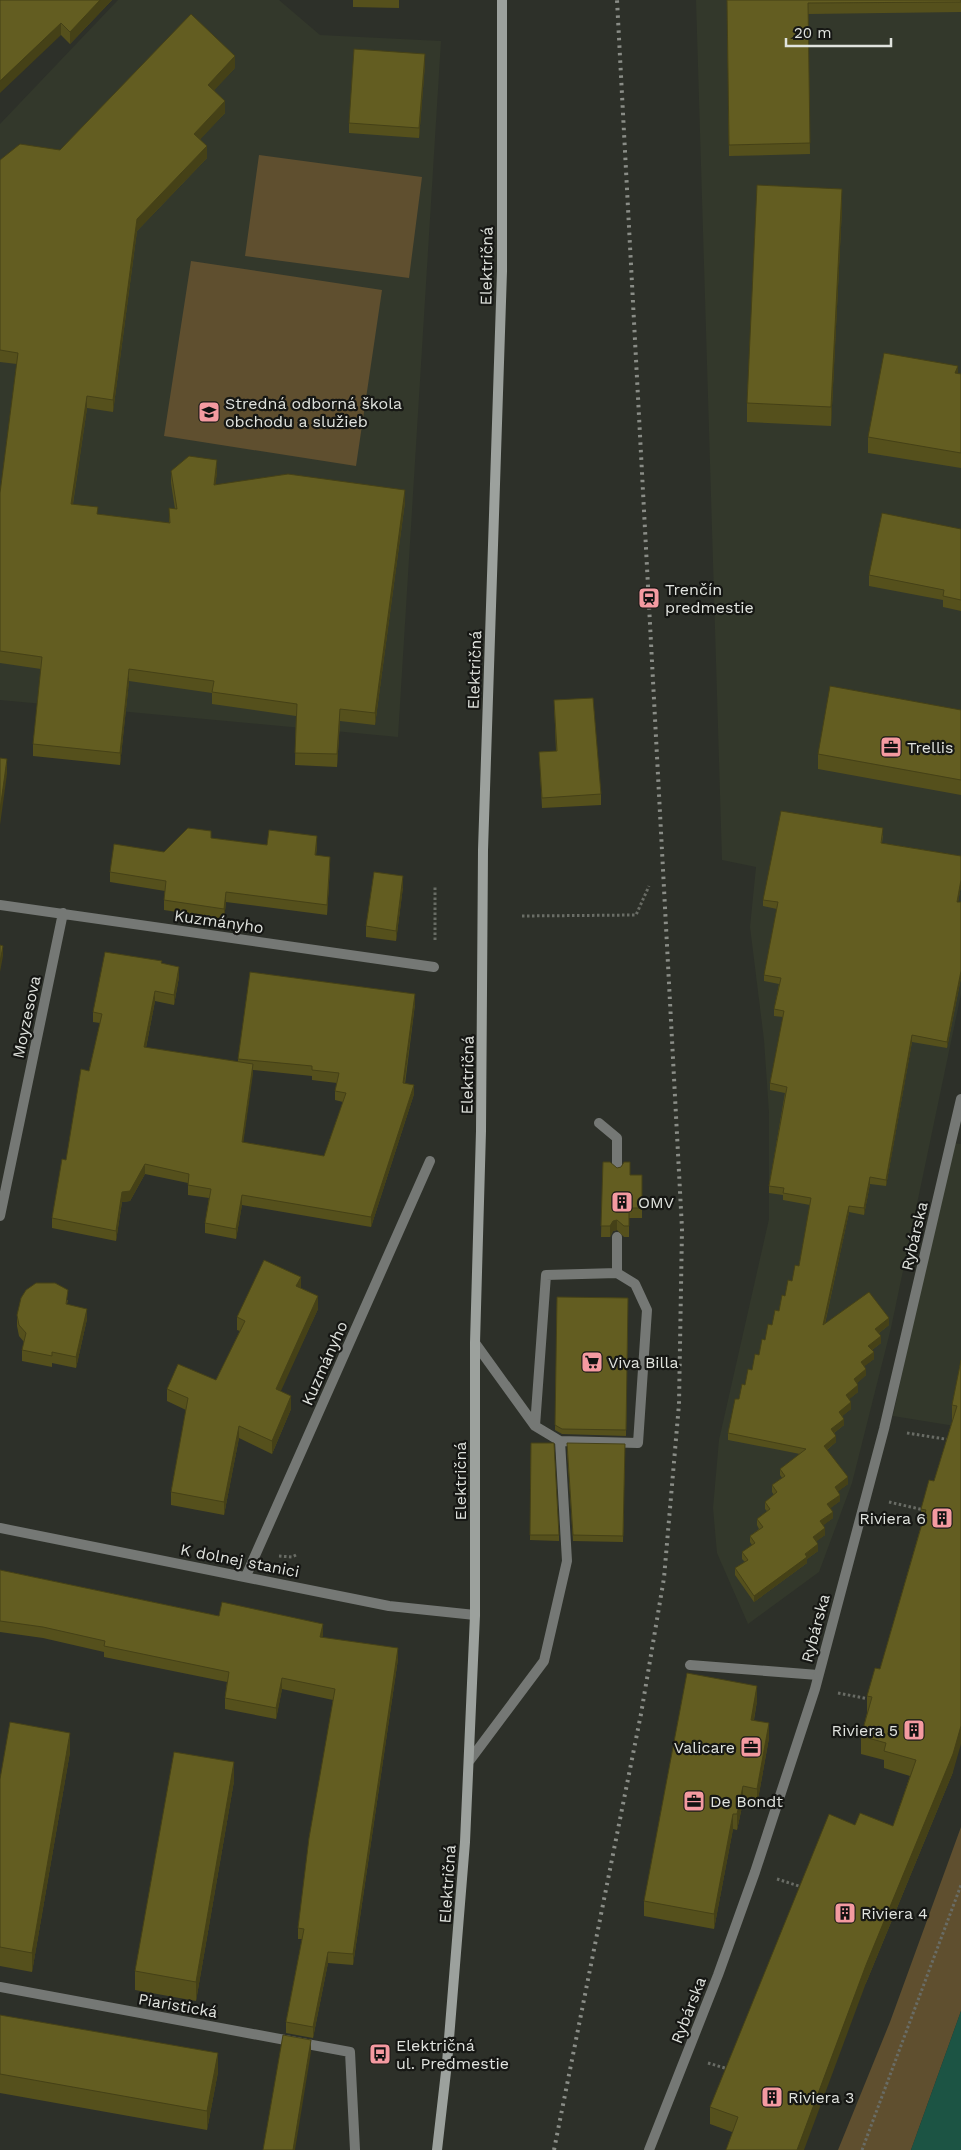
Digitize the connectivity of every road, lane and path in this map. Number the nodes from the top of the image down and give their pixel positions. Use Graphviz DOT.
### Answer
graph roads {
  1 [pos="502,0"];
  2 [pos="649,886"];
  3 [pos="435,887"];
  4 [pos="0,905"];
  5 [pos="63,913"];
  6 [pos="522,916"];
  7 [pos="435,940"];
  8 [pos="434,968"];
  9 [pos="961,1099"];
  10 [pos="600,1123"];
  11 [pos="430,1161"];
  12 [pos="617,1172"];
  13 [pos="0,1216"];
  14 [pos="617,1237"];
  15 [pos="617,1273"];
  16 [pos="475,1343"];
  17 [pos="535,1426"];
  18 [pos="884,1429"];
  19 [pos="560,1441"];
  20 [pos="961,1442"];
  21 [pos="866,1497"];
  22 [pos="926,1511"];
  23 [pos="0,1528"];
  24 [pos="246,1576"];
  25 [pos="475,1615"];
  26 [pos="690,1665"];
  27 [pos="818,1675"];
  28 [pos="815,1689"];
  29 [pos="871,1699"];
  30 [pos="470,1760"];
  31 [pos="755,1872"];
  32 [pos="961,1886"];
  33 [pos="805,1888"];
  34 [pos="0,1988"];
  35 [pos="355,2150"];
  36 [pos="437,2150"];
  37 [pos="649,2150"];
  38 [pos="862,2150"];
  1 -- 16 [label="main road, Električná"];
  2 -- 6 [label="path"];
  3 -- 7 [label="path"];
  4 -- 5 [label="street, Kuzmányho"];
  5 -- 8 [label="street, Kuzmányho"];
  5 -- 13 [label="street, Moyzesova"];
  9 -- 18 [label="street, Rybárska"];
  10 -- 12 [label="street"];
  11 -- 24 [label="street, Kuzmányho"];
  14 -- 15 [label="street"];
  15 -- 17 [label="street"];
  15 -- 19 [label="street"];
  16 -- 17 [label="street"];
  16 -- 25 [label="main road, Električná"];
  17 -- 19 [label="street"];
  18 -- 20 [label="path"];
  18 -- 21 [label="street, Rybárska"];
  19 -- 30 [label="street"];
  21 -- 22 [label="path"];
  21 -- 27 [label="street, Rybárska"];
  23 -- 24 [label="street, K dolnej stanici"];
  24 -- 25 [label="street, K dolnej stanici"];
  25 -- 30 [label="main road, Električná"];
  26 -- 27 [label="street"];
  27 -- 28 [label="street, Rybárska"];
  28 -- 29 [label="path"];
  28 -- 31 [label="street, Rybárska"];
  30 -- 36 [label="main road, Električná"];
  31 -- 33 [label="path"];
  31 -- 37 [label="street, Rybárska"];
  32 -- 38 [label="path"];
  34 -- 35 [label="street, Piaristická"];
}
